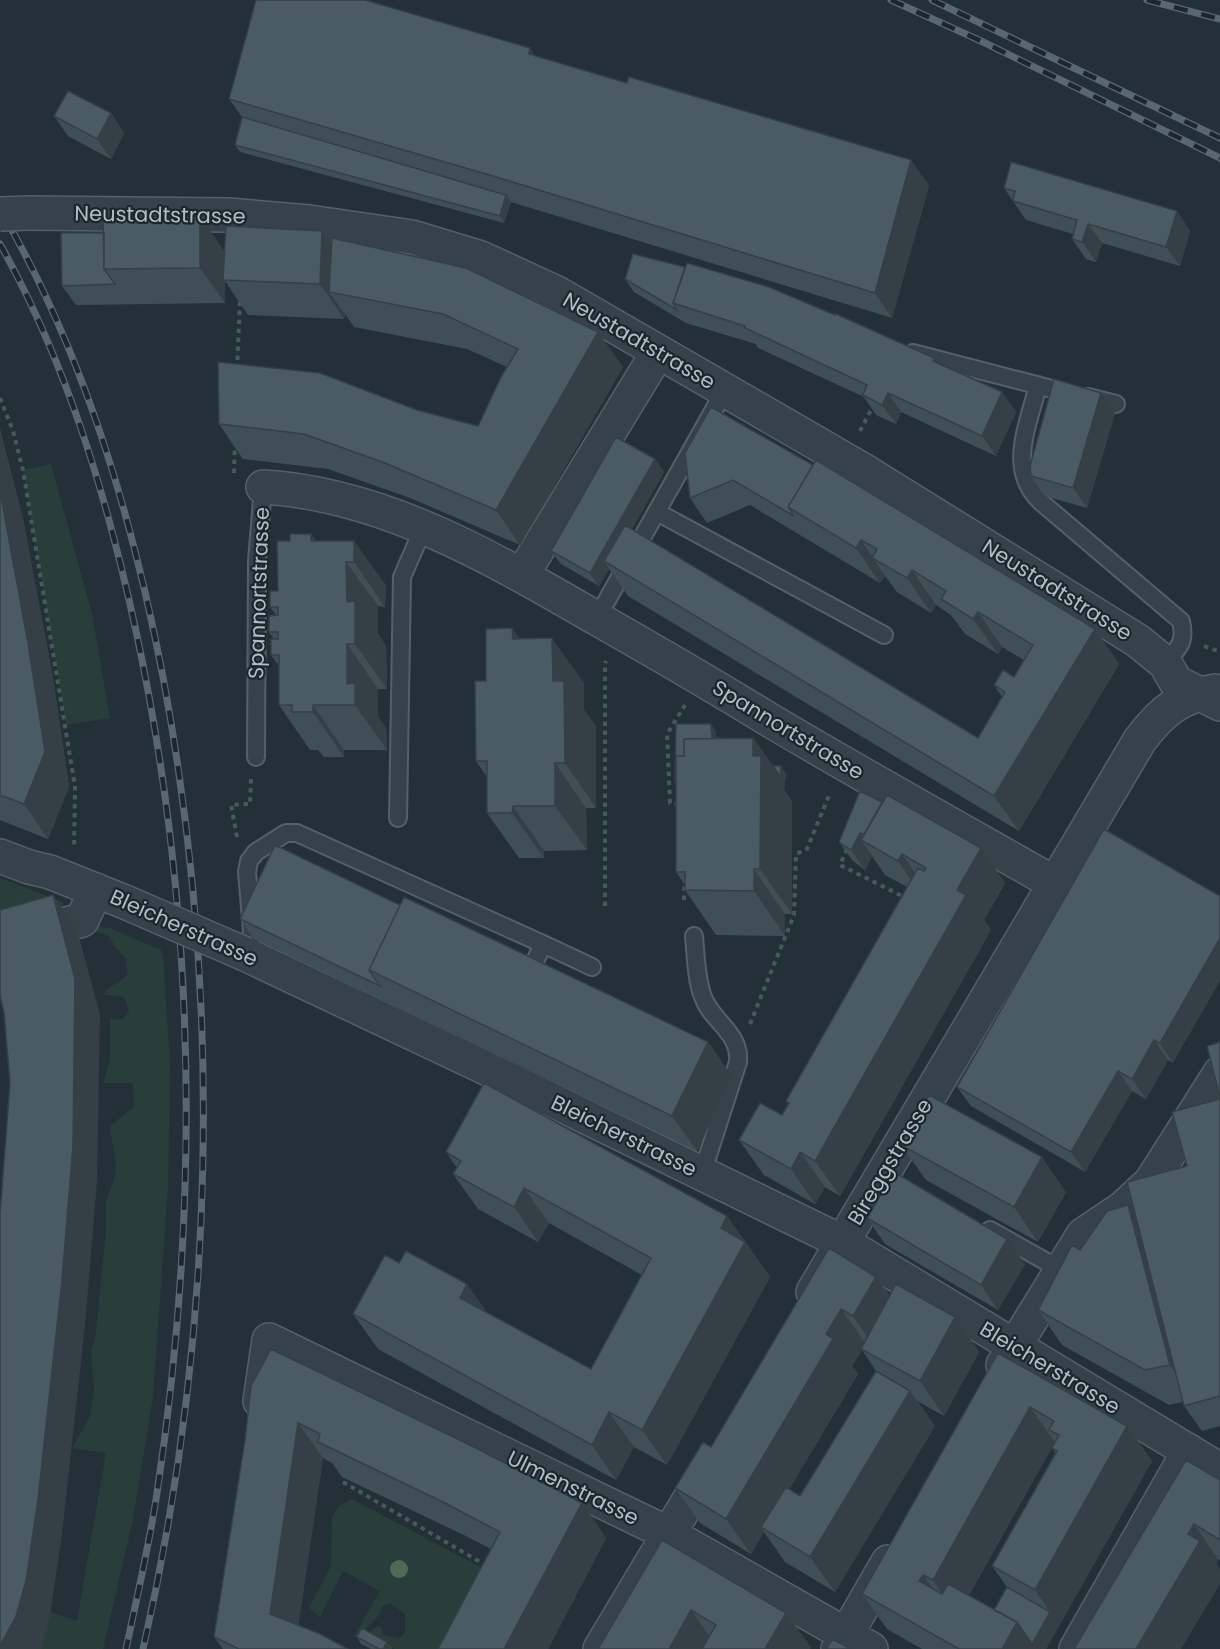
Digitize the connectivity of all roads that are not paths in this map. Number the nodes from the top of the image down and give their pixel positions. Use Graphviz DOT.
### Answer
graph roads {
  1 [pos="15,213"];
  2 [pos="901,350"];
  3 [pos="658,352"];
  4 [pos="1038,386"];
  5 [pos="725,390"];
  6 [pos="1116,404"];
  7 [pos="263,487"];
  8 [pos="657,512"];
  9 [pos="423,529"];
  10 [pos="522,575"];
  11 [pos="609,625"];
  12 [pos="884,635"];
  13 [pos="1165,663"];
  14 [pos="1213,696"];
  15 [pos="256,757"];
  16 [pos="398,818"];
  17 [pos="0,856"];
  18 [pos="1054,883"];
  19 [pos="99,891"];
  20 [pos="694,936"];
  21 [pos="0,942"];
  22 [pos="543,944"];
  23 [pos="245,954"];
  24 [pos="592,967"];
  25 [pos="527,979"];
  26 [pos="1220,1073"];
  27 [pos="702,1174"];
  28 [pos="978,1223"];
  29 [pos="842,1242"];
  30 [pos="1061,1270"];
  31 [pos="800,1312"];
  32 [pos="1014,1346"];
  33 [pos="990,1387"];
  34 [pos="256,1428"];
  35 [pos="723,1443"];
  36 [pos="1189,1452"];
  37 [pos="1220,1470"];
  38 [pos="669,1534"];
  39 [pos="900,1542"];
  40 [pos="852,1644"];
  41 [pos="600,1649"];
  42 [pos="1076,1649"];
  1 -- 3 [label="street, Neustadtstrasse"];
  2 -- 4 [label="lane"];
  3 -- 5 [label="street, Neustadtstrasse"];
  3 -- 10 [label="street"];
  4 -- 6 [label="lane"];
  4 -- 13 [label="lane"];
  5 -- 8 [label="lane"];
  5 -- 13 [label="street, Neustadtstrasse"];
  7 -- 9 [label="street, Spannortstrasse"];
  7 -- 15 [label="lane, Spannortstrasse"];
  8 -- 11 [label="lane"];
  8 -- 12 [label="lane"];
  9 -- 10 [label="street, Spannortstrasse"];
  9 -- 16 [label="lane"];
  10 -- 11 [label="street, Spannortstrasse"];
  11 -- 18 [label="street, Spannortstrasse"];
  13 -- 14 [label="street, Neustadtstrasse"];
  14 -- 18 [label="street, Bireggstrasse"];
  17 -- 19 [label="street, Bleicherstrasse"];
  18 -- 29 [label="street, Bireggstrasse"];
  19 -- 21 [label="street"];
  19 -- 23 [label="street, Bleicherstrasse, bridge"];
  20 -- 27 [label="lane"];
  22 -- 23 [label="lane"];
  22 -- 24 [label="lane"];
  22 -- 25 [label="lane"];
  23 -- 27 [label="street, Bleicherstrasse"];
  26 -- 30 [label="street"];
  27 -- 29 [label="street, Bleicherstrasse"];
  28 -- 30 [label="lane"];
  29 -- 31 [label="street, Bireggstrasse"];
  29 -- 32 [label="street, Bleicherstrasse"];
  30 -- 32 [label="street"];
  32 -- 33 [label="street"];
  32 -- 36 [label="street, Bleicherstrasse"];
  34 -- 38 [label="street, Ulmenstrasse"];
  35 -- 38 [label="street"];
  36 -- 37 [label="street, Bleicherstrasse"];
  36 -- 42 [label="street"];
  38 -- 40 [label="street, Ulmenstrasse"];
  38 -- 41 [label="street"];
  39 -- 40 [label="street"];
}
